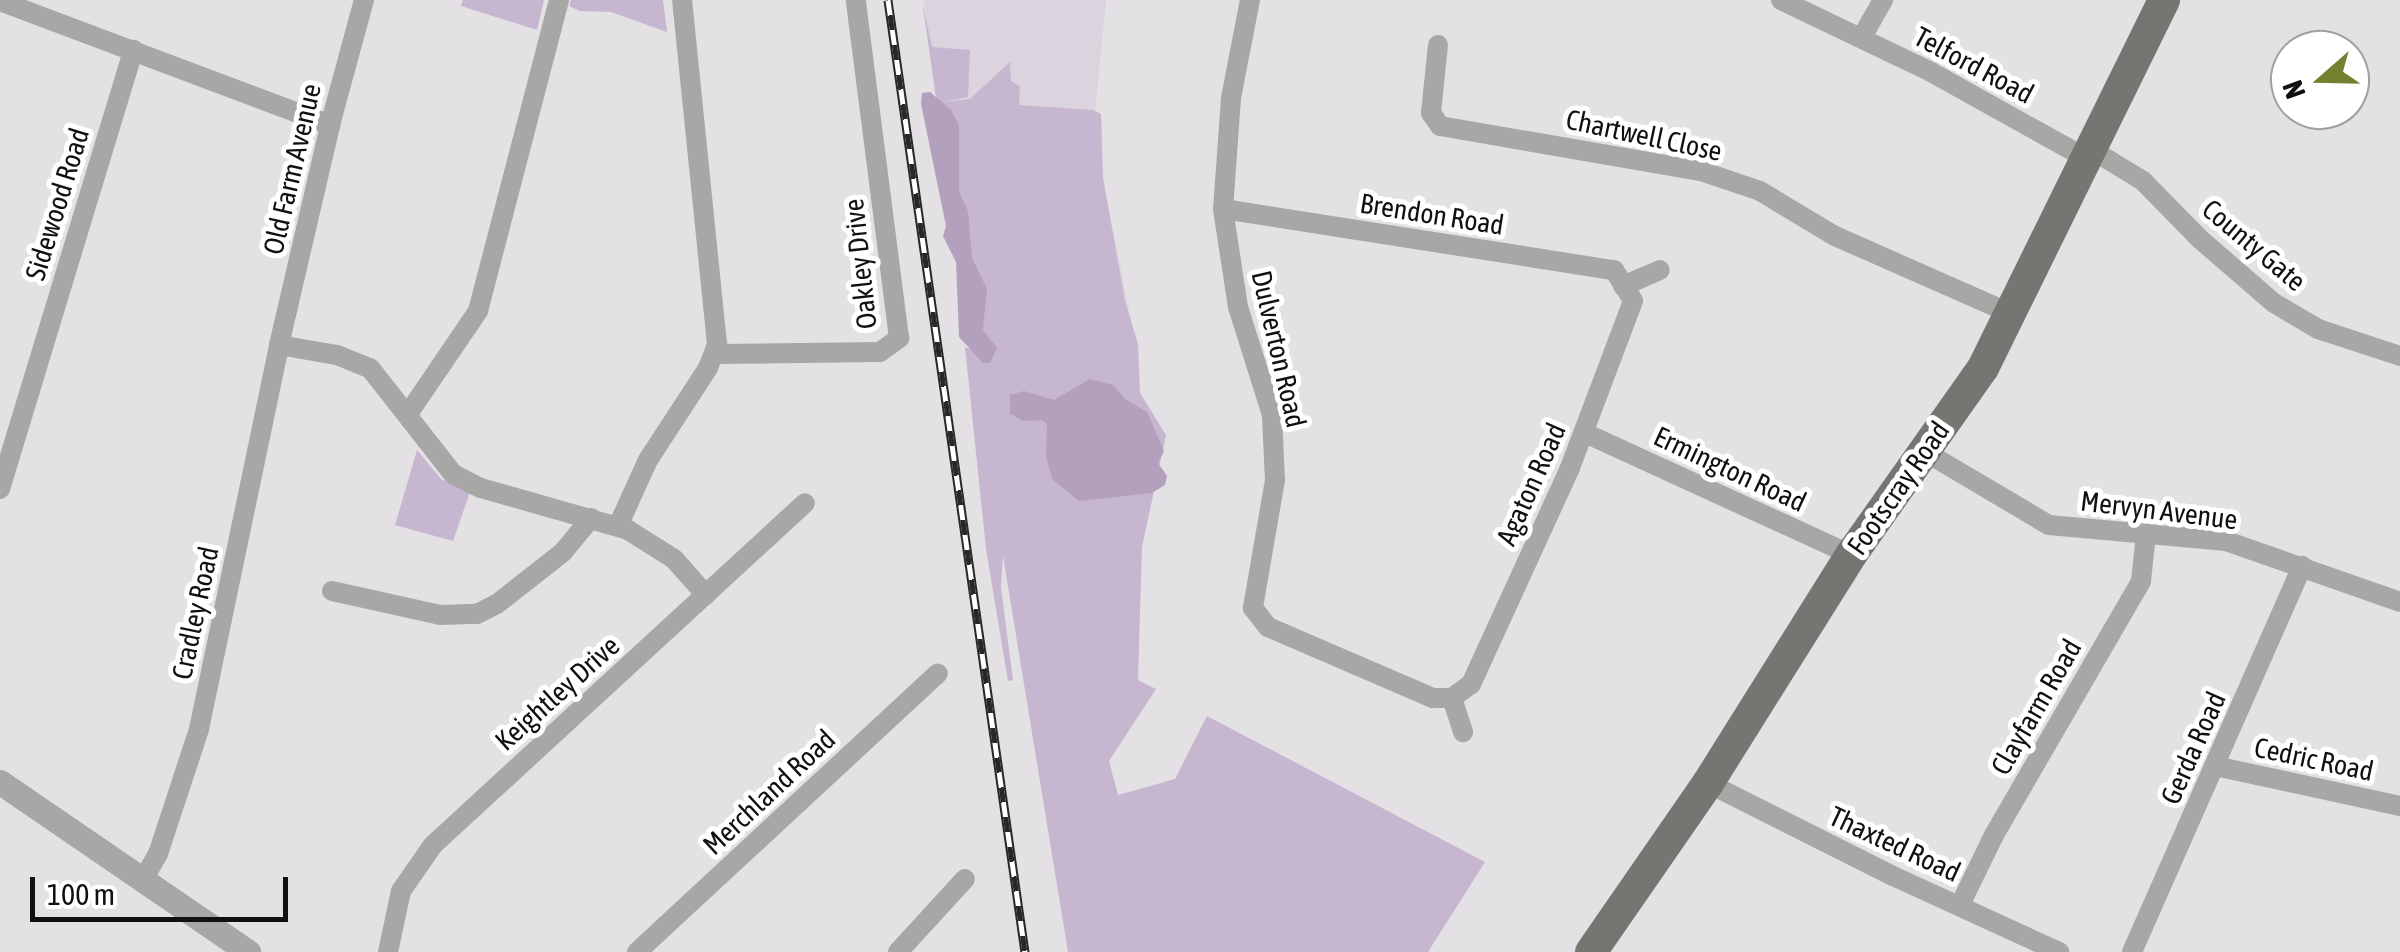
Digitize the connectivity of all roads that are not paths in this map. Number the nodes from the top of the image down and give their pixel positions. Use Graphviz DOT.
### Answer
graph roads {
  1 [pos="0,0"];
  2 [pos="364,0"];
  3 [pos="559,0"];
  4 [pos="682,0"];
  5 [pos="856,0"];
  6 [pos="1250,0"];
  7 [pos="1781,0"];
  8 [pos="1883,0"];
  9 [pos="2164,0"];
  10 [pos="1862,38"];
  11 [pos="1438,44"];
  12 [pos="133,50"];
  13 [pos="330,125"];
  14 [pos="2087,152"];
  15 [pos="1223,209"];
  16 [pos="1660,270"];
  17 [pos="1624,286"];
  18 [pos="2012,314"];
  19 [pos="279,349"];
  20 [pos="716,354"];
  21 [pos="2400,356"];
  22 [pos="408,414"];
  23 [pos="1585,433"];
  24 [pos="1922,450"];
  25 [pos="0,489"];
  26 [pos="805,502"];
  27 [pos="592,518"];
  28 [pos="618,526"];
  29 [pos="2146,534"];
  30 [pos="1851,555"];
  31 [pos="2302,566"];
  32 [pos="332,590"];
  33 [pos="706,596"];
  34 [pos="2400,602"];
  35 [pos="938,673"];
  36 [pos="1452,698"];
  37 [pos="1463,732"];
  38 [pos="2216,766"];
  39 [pos="0,782"];
  40 [pos="1708,782"];
  41 [pos="2400,806"];
  42 [pos="144,878"];
  43 [pos="964,879"];
  44 [pos="1960,905"];
  45 [pos="248,952"];
  46 [pos="388,952"];
  47 [pos="637,952"];
  48 [pos="898,952"];
  49 [pos="1591,952"];
  50 [pos="2060,952"];
  51 [pos="2132,952"];
  1 -- 12 [label="street"];
  2 -- 13 [label="street, Old Farm Avenue"];
  3 -- 22 [label="street"];
  4 -- 20 [label="street"];
  5 -- 20 [label="street, Oakley Drive"];
  6 -- 15 [label="street, Dulverton Road"];
  7 -- 10 [label="street, Telford Road"];
  8 -- 10 [label="street"];
  9 -- 14 [label="main road, Footscray Road"];
  10 -- 14 [label="street, Telford Road"];
  11 -- 18 [label="street, Chartwell Close"];
  12 -- 13 [label="street"];
  12 -- 25 [label="street, Sidewood Road"];
  13 -- 19 [label="street, Old Farm Avenue"];
  14 -- 18 [label="main road, Footscray Road"];
  14 -- 21 [label="street, County Gate"];
  15 -- 17 [label="street, Brendon Road"];
  15 -- 36 [label="street, Dulverton Road"];
  16 -- 17 [label="street"];
  17 -- 23 [label="street, Agaton Road"];
  18 -- 24 [label="main road, Footscray Road"];
  19 -- 22 [label="street"];
  19 -- 42 [label="street, Cradley Road"];
  20 -- 28 [label="street"];
  22 -- 27 [label="street"];
  23 -- 30 [label="street, Ermington Road"];
  23 -- 36 [label="street, Agaton Road"];
  24 -- 29 [label="street, Mervyn Avenue"];
  24 -- 30 [label="main road, Footscray Road"];
  26 -- 33 [label="street, Keightley Drive"];
  27 -- 28 [label="street"];
  27 -- 32 [label="street"];
  28 -- 33 [label="street"];
  29 -- 31 [label="street, Mervyn Avenue"];
  29 -- 44 [label="street, Clayfarm Road"];
  30 -- 40 [label="main road, Footscray Road"];
  31 -- 34 [label="street, Mervyn Avenue"];
  31 -- 38 [label="street, Gerda Road"];
  33 -- 46 [label="street, Keightley Drive"];
  35 -- 47 [label="street, Merchland Road"];
  36 -- 37 [label="street"];
  38 -- 41 [label="street, Cedric Road"];
  38 -- 51 [label="street, Gerda Road"];
  39 -- 42 [label="street"];
  40 -- 44 [label="street, Thaxted Road"];
  40 -- 49 [label="main road, Footscray Road"];
  42 -- 45 [label="street"];
  43 -- 48 [label="street"];
  44 -- 50 [label="street, Thaxted Road"];
}
